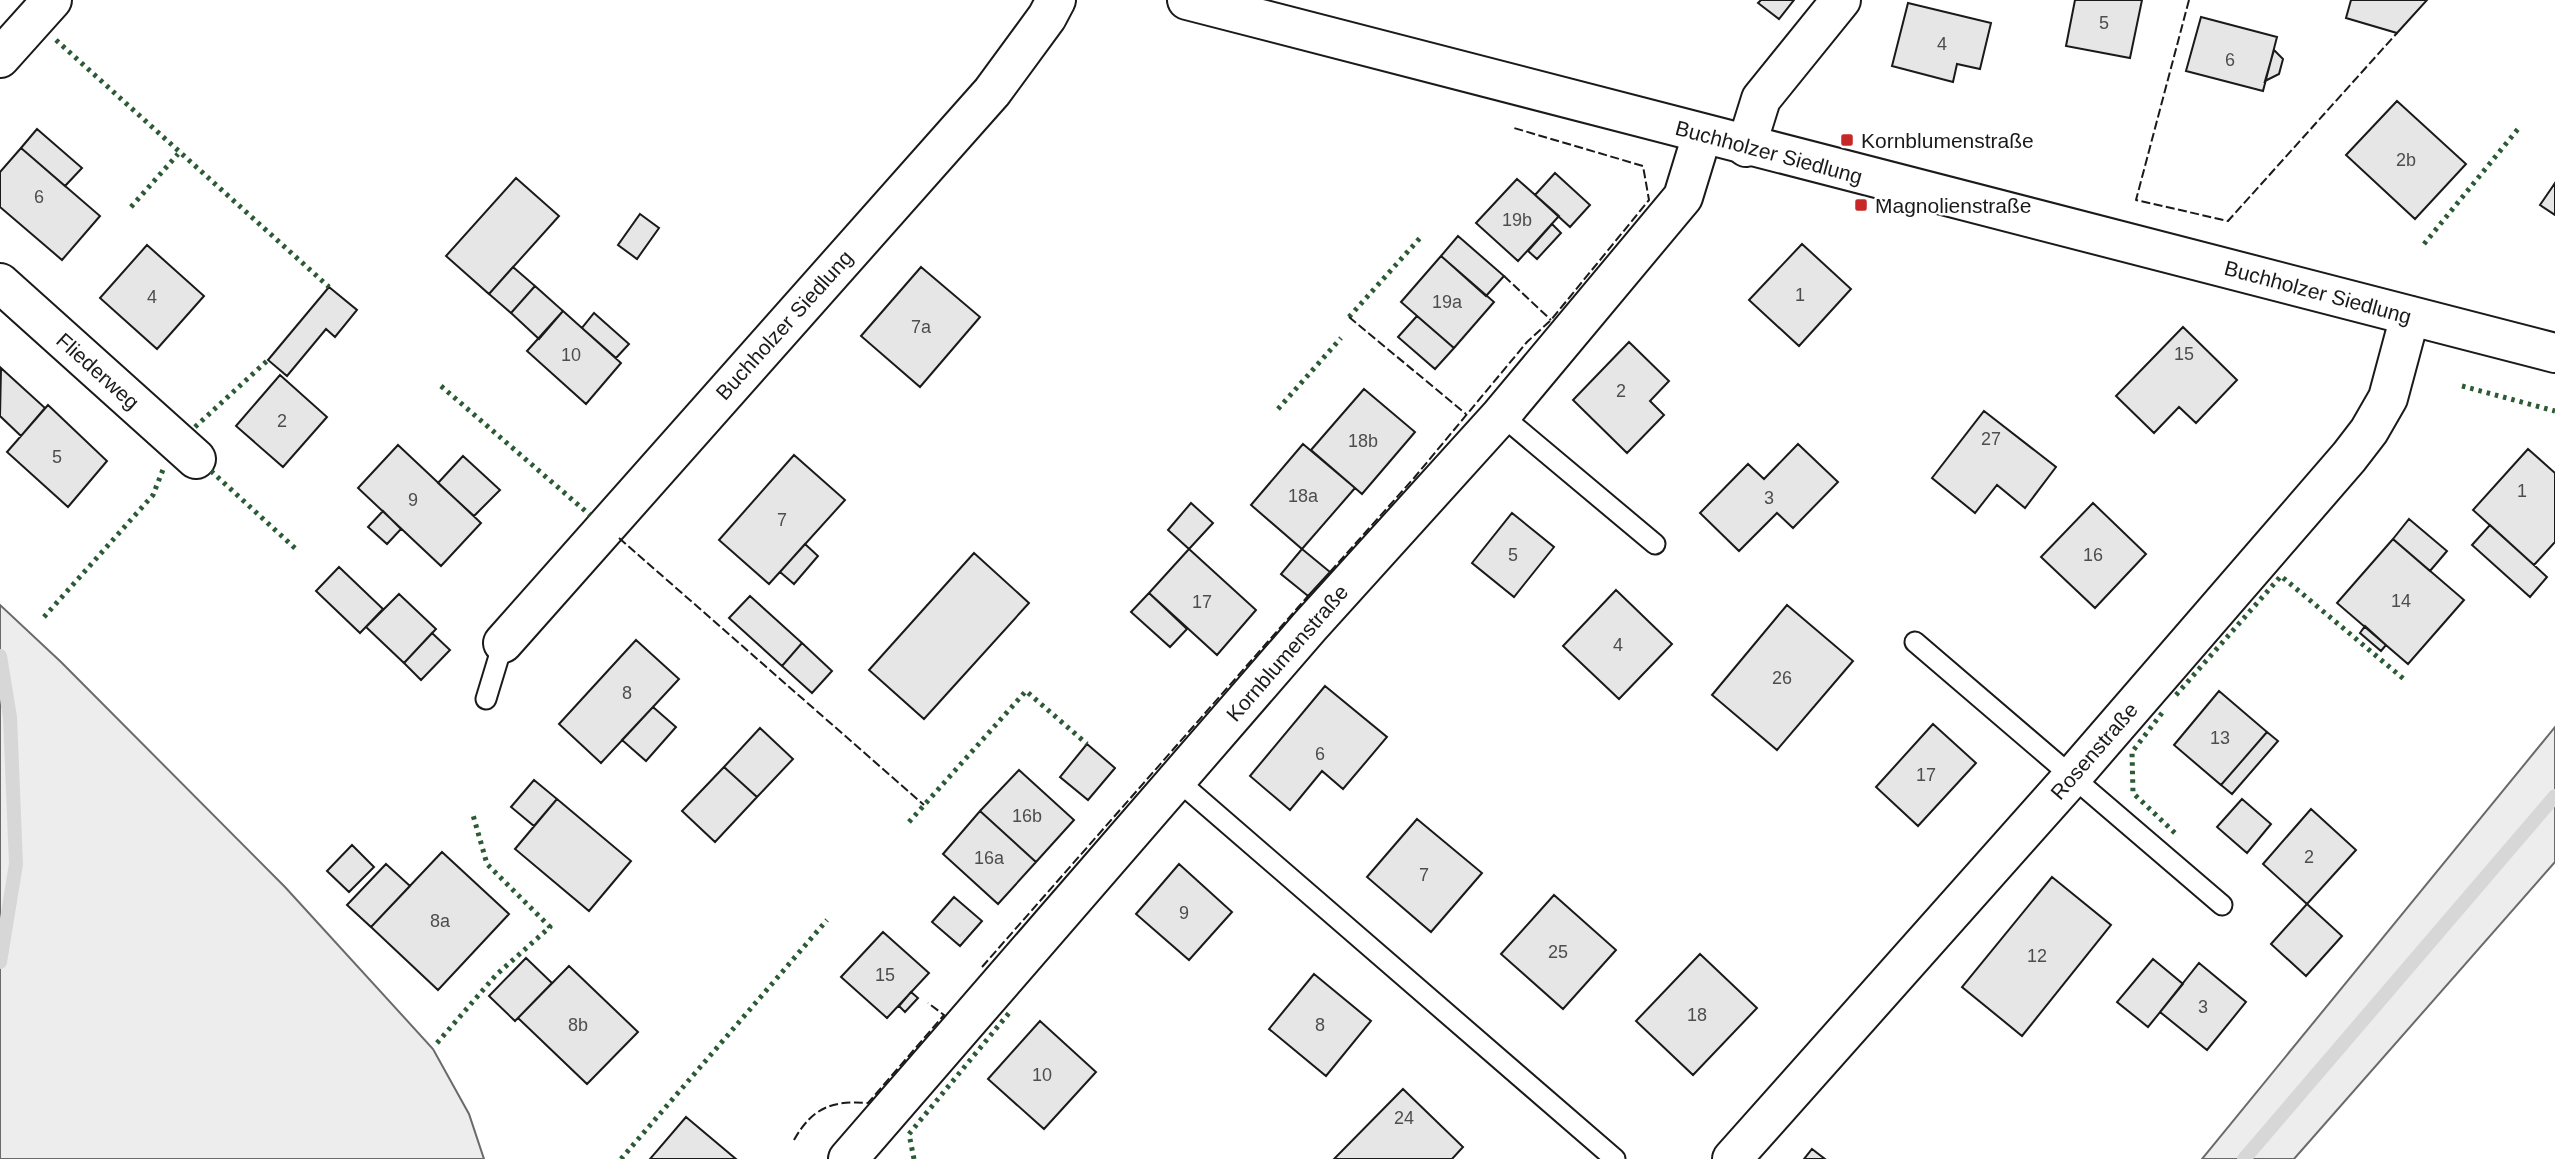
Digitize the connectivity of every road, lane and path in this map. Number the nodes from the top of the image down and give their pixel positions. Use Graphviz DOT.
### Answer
graph roads {
  1 [pos="52,0"];
  2 [pos="1056,0"];
  3 [pos="1187,0"];
  4 [pos="1841,0"];
  5 [pos="0,58"];
  6 [pos="1702,135"];
  7 [pos="1746,147"];
  8 [pos="0,283"];
  9 [pos="2410,316"];
  10 [pos="2555,353"];
  11 [pos="1501,415"];
  12 [pos="196,460"];
  13 [pos="1655,544"];
  14 [pos="1915,642"];
  15 [pos="503,643"];
  16 [pos="486,698"];
  17 [pos="2072,777"];
  18 [pos="1176,779"];
  19 [pos="2222,905"];
  20 [pos="848,1159"];
  21 [pos="1615,1159"];
  22 [pos="1732,1159"];
  1 -- 5 [label="street"];
  2 -- 15 [label="street, Buchholzer Siedlung"];
  3 -- 6 [label="street, Buchholzer Siedlung"];
  4 -- 7 [label="street"];
  6 -- 7 [label="street, Buchholzer Siedlung"];
  6 -- 11 [label="street, Kornblumenstraße"];
  7 -- 9 [label="street, Buchholzer Siedlung"];
  8 -- 12 [label="street, Fliederweg"];
  9 -- 10 [label="street, Buchholzer Siedlung"];
  9 -- 17 [label="street, Rosenstraße"];
  11 -- 13 [label="lane"];
  11 -- 18 [label="street, Kornblumenstraße"];
  14 -- 17 [label="lane"];
  15 -- 16 [label="lane"];
  17 -- 19 [label="lane"];
  17 -- 22 [label="street, Rosenstraße"];
  18 -- 20 [label="street, Kornblumenstraße"];
  18 -- 21 [label="lane"];
}
